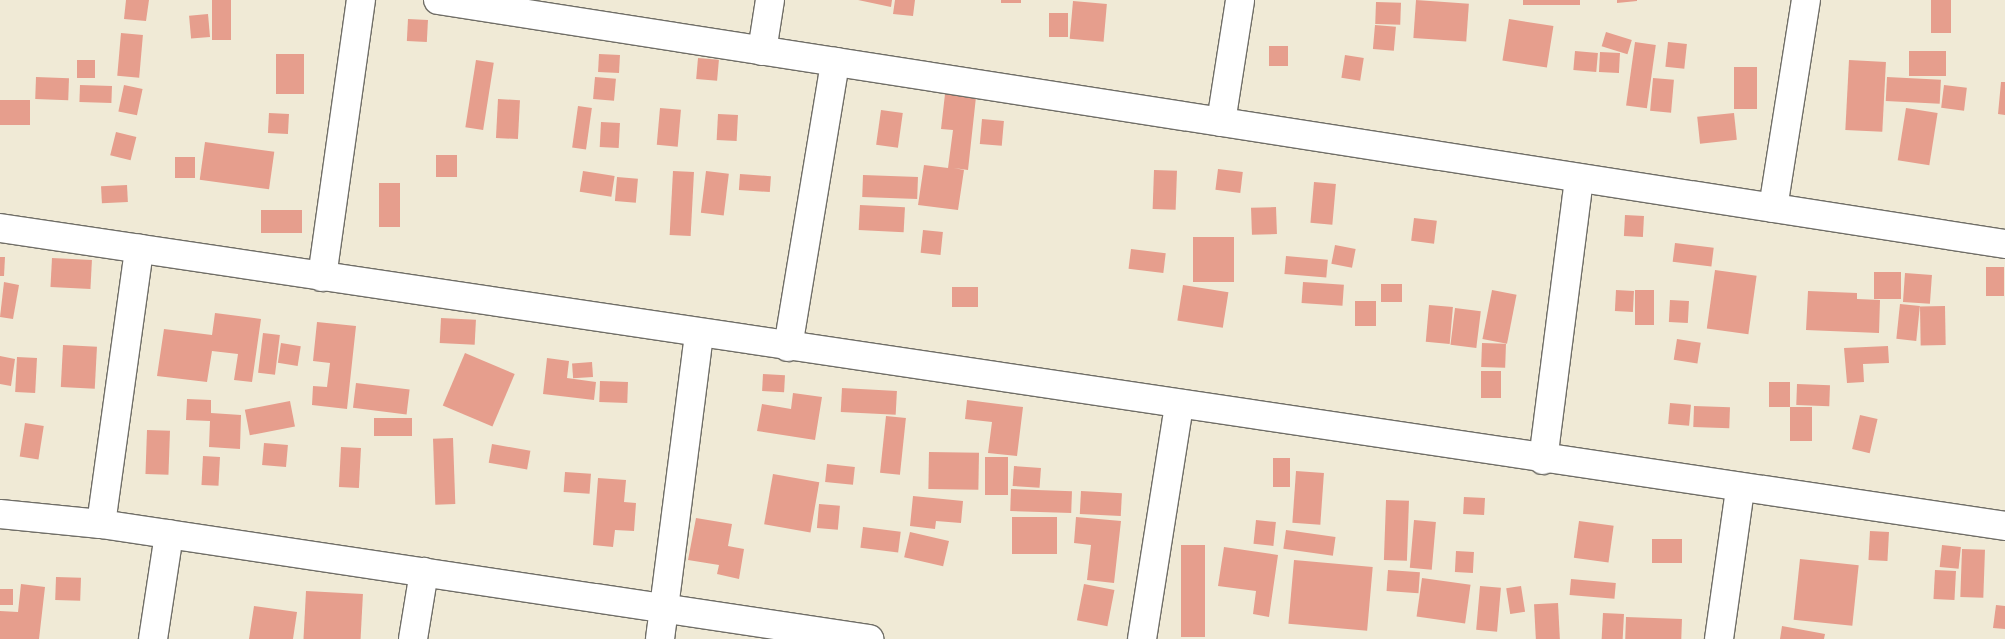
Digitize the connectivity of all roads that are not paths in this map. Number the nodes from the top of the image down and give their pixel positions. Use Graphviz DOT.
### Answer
graph roads {
  1 [pos="361,0"];
  2 [pos="438,0"];
  3 [pos="770,0"];
  4 [pos="1240,0"];
  5 [pos="1806,0"];
  6 [pos="762,51"];
  7 [pos="835,62"];
  8 [pos="1221,122"];
  9 [pos="1579,178"];
  10 [pos="1773,208"];
  11 [pos="0,228"];
  12 [pos="2005,244"];
  13 [pos="139,249"];
  14 [pos="322,277"];
  15 [pos="698,333"];
  16 [pos="788,347"];
  17 [pos="1179,405"];
  18 [pos="1543,460"];
  19 [pos="1740,489"];
  20 [pos="0,514"];
  21 [pos="101,524"];
  22 [pos="2005,526"];
  23 [pos="170,534"];
  24 [pos="424,572"];
  25 [pos="664,608"];
  26 [pos="154,639"];
  27 [pos="413,639"];
  28 [pos="660,639"];
  29 [pos="870,639"];
  30 [pos="1142,639"];
  31 [pos="1719,639"];
  1 -- 14 [label="street"];
  2 -- 6 [label="street"];
  3 -- 6 [label="street"];
  4 -- 8 [label="street"];
  5 -- 10 [label="street"];
  6 -- 7 [label="street"];
  7 -- 8 [label="street"];
  7 -- 16 [label="street"];
  8 -- 9 [label="street"];
  9 -- 10 [label="street"];
  9 -- 18 [label="street"];
  10 -- 12 [label="street"];
  11 -- 13 [label="street"];
  13 -- 14 [label="street"];
  13 -- 21 [label="street"];
  14 -- 15 [label="street"];
  15 -- 16 [label="street"];
  15 -- 25 [label="street"];
  16 -- 17 [label="street"];
  17 -- 18 [label="street"];
  17 -- 30 [label="street"];
  18 -- 19 [label="street"];
  19 -- 22 [label="street"];
  19 -- 31 [label="street"];
  20 -- 21 [label="street"];
  21 -- 23 [label="street"];
  23 -- 24 [label="street"];
  23 -- 26 [label="street"];
  24 -- 25 [label="street"];
  24 -- 27 [label="street"];
  25 -- 28 [label="street"];
  25 -- 29 [label="street"];
}
